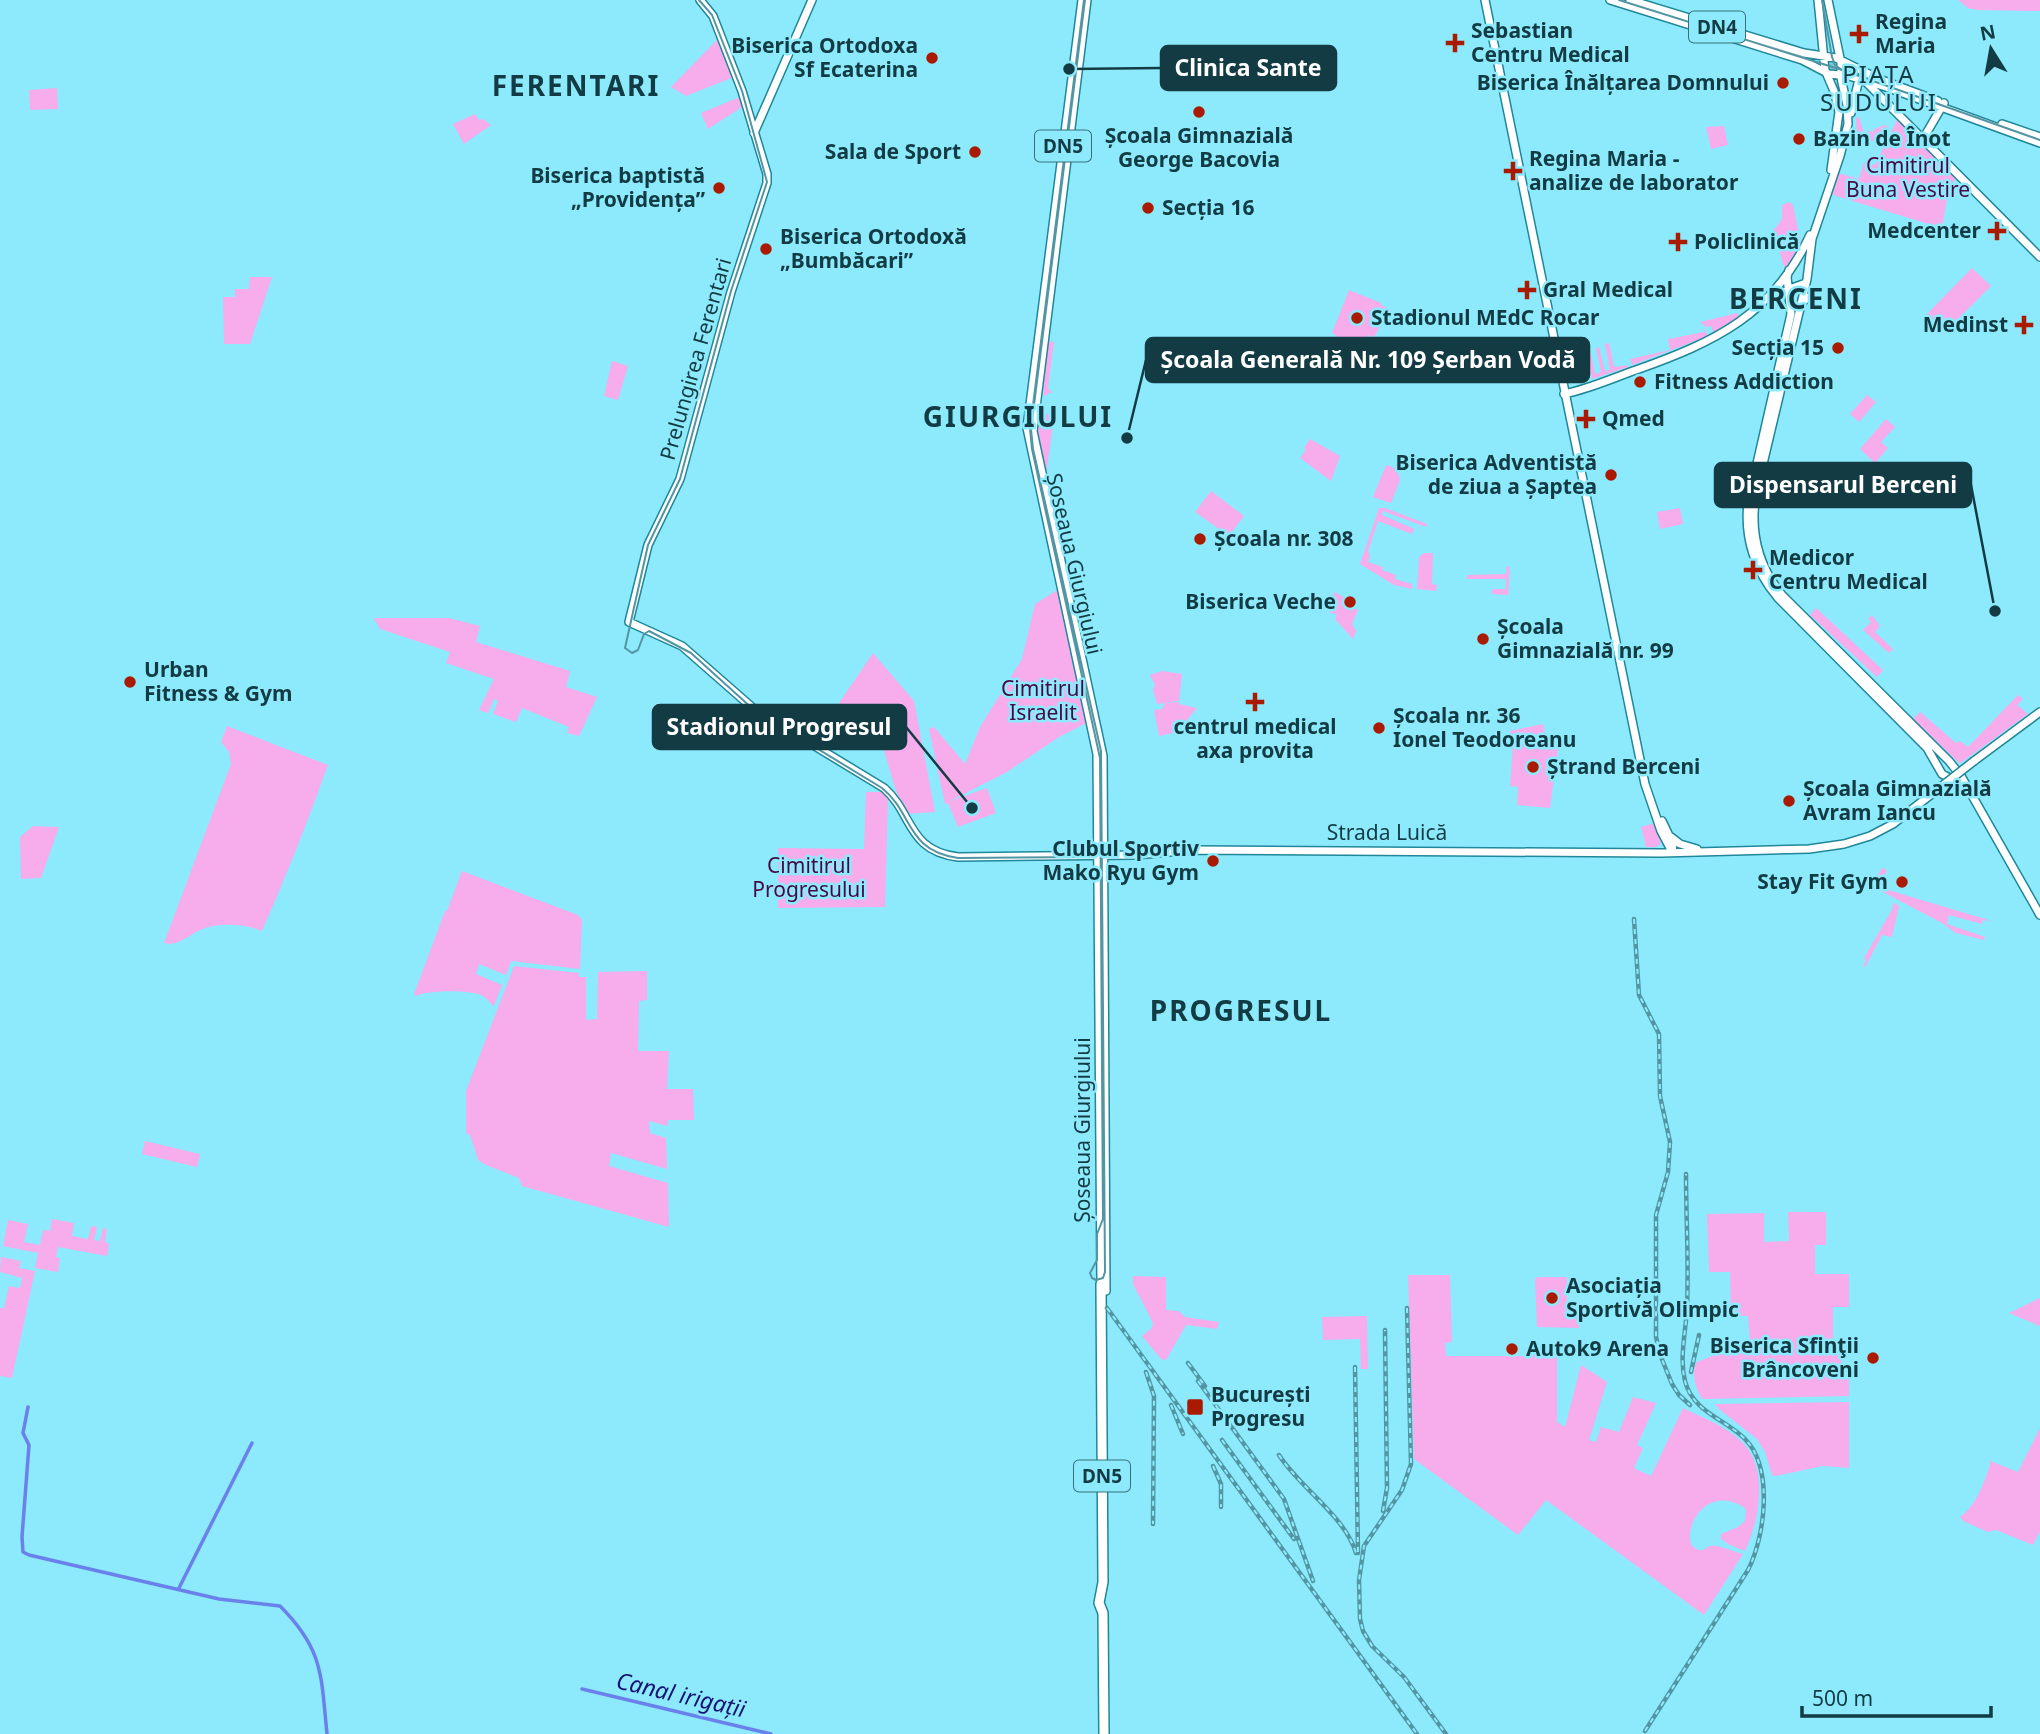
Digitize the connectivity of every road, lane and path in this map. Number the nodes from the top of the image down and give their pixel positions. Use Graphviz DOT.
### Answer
graph roads {
  1 [pos="700,0"];
  2 [pos="812,0"];
  3 [pos="1082,0"];
  4 [pos="1087,0"];
  5 [pos="1487,0"];
  6 [pos="1610,0"];
  7 [pos="1630,0"];
  8 [pos="1818,0"];
  9 [pos="1827,0"];
  10 [pos="1821,33"];
  11 [pos="1831,52"];
  12 [pos="1804,54"];
  13 [pos="1840,60"];
  14 [pos="1856,68"];
  15 [pos="1826,73"];
  16 [pos="1841,75"];
  17 [pos="1861,80"];
  18 [pos="1944,106"];
  19 [pos="763,111"];
  20 [pos="749,113"];
  21 [pos="1848,124"];
  22 [pos="754,134"];
  23 [pos="1924,137"];
  24 [pos="2040,137"];
  25 [pos="2040,143"];
  26 [pos="1834,158"];
  27 [pos="1834,170"];
  28 [pos="1998,212"];
  29 [pos="2040,250"];
  30 [pos="2040,257"];
  31 [pos="1790,269"];
  32 [pos="1808,272"];
  33 [pos="1796,289"];
  34 [pos="1769,296"];
  35 [pos="1818,297"];
  36 [pos="1792,303"];
  37 [pos="1801,303"];
  38 [pos="1566,393"];
  39 [pos="1771,416"];
  40 [pos="1846,663"];
  41 [pos="2040,712"];
  42 [pos="1941,752"];
  43 [pos="1935,761"];
  44 [pos="1949,761"];
  45 [pos="1958,779"];
  46 [pos="1664,833"];
  47 [pos="1672,852"];
  48 [pos="1717,852"];
  49 [pos="1661,853"];
  50 [pos="946,855"];
  51 [pos="1101,856"];
  52 [pos="2040,915"];
  53 [pos="1104,1288"];
  54 [pos="1105,1734"];
  1 -- 20 [label="main road, Prelungirea Ferentari"];
  2 -- 19 [label="main road"];
  3 -- 51 [label="main road, Șoseaua Giurgiului / DN5"];
  4 -- 51 [label="main road, Șoseaua Giurgiului / DN5"];
  5 -- 38 [label="main road"];
  6 -- 15 [label="main road, DN4"];
  7 -- 12 [label="main road, DN4"];
  8 -- 10 [label="main road"];
  8 -- 11 [label="main road"];
  9 -- 11 [label="main road"];
  10 -- 11 [label="main road"];
  10 -- 12 [label="main road"];
  11 -- 12 [label="main road, DN4"];
  11 -- 13 [label="main road, DN4"];
  11 -- 13 [label="main road"];
  11 -- 14 [label="main road"];
  11 -- 15 [label="main road"];
  13 -- 14 [label="main road, DN4"];
  13 -- 16 [label="main road"];
  14 -- 18 [label="main road, DN4"];
  15 -- 16 [label="main road, DN4"];
  15 -- 26 [label="main road"];
  16 -- 17 [label="main road, DN4"];
  16 -- 21 [label="main road"];
  17 -- 18 [label="main road, DN4"];
  17 -- 21 [label="main road"];
  17 -- 23 [label="main road"];
  18 -- 23 [label="main road"];
  18 -- 24 [label="main road, DN4"];
  18 -- 25 [label="main road, DN4"];
  19 -- 20 [label="main road"];
  19 -- 22 [label="main road"];
  20 -- 22 [label="main road, Prelungirea Ferentari"];
  21 -- 27 [label="main road"];
  22 -- 50 [label="main road, Prelungirea Ferentari"];
  23 -- 28 [label="main road"];
  26 -- 27 [label="main road"];
  26 -- 31 [label="main road"];
  27 -- 32 [label="main road"];
  28 -- 29 [label="main road"];
  28 -- 30 [label="main road"];
  31 -- 32 [label="main road"];
  31 -- 33 [label="main road"];
  31 -- 34 [label="main road"];
  32 -- 33 [label="main road"];
  33 -- 34 [label="main road"];
  33 -- 36 [label="main road"];
  33 -- 37 [label="main road"];
  34 -- 36 [label="main road"];
  34 -- 38 [label="main road"];
  35 -- 37 [label="main road"];
  36 -- 39 [label="main road"];
  37 -- 39 [label="main road"];
  38 -- 46 [label="main road"];
  39 -- 40 [label="main road"];
  40 -- 42 [label="main road"];
  40 -- 43 [label="main road"];
  41 -- 48 [label="main road, bridge"];
  42 -- 43 [label="main road"];
  42 -- 44 [label="main road"];
  43 -- 44 [label="main road"];
  43 -- 45 [label="main road"];
  44 -- 45 [label="main road"];
  45 -- 52 [label="main road"];
  46 -- 47 [label="main road"];
  46 -- 48 [label="main road"];
  46 -- 49 [label="main road"];
  47 -- 48 [label="main road, Strada Luică"];
  47 -- 49 [label="main road, Strada Luică"];
  49 -- 51 [label="main road, Strada Luică"];
  50 -- 51 [label="main road, Strada Luică"];
  51 -- 53 [label="main road, Șoseaua Giurgiului / DN5"];
  53 -- 54 [label="highway, Șoseaua Giurgiului / DN5"];
}
